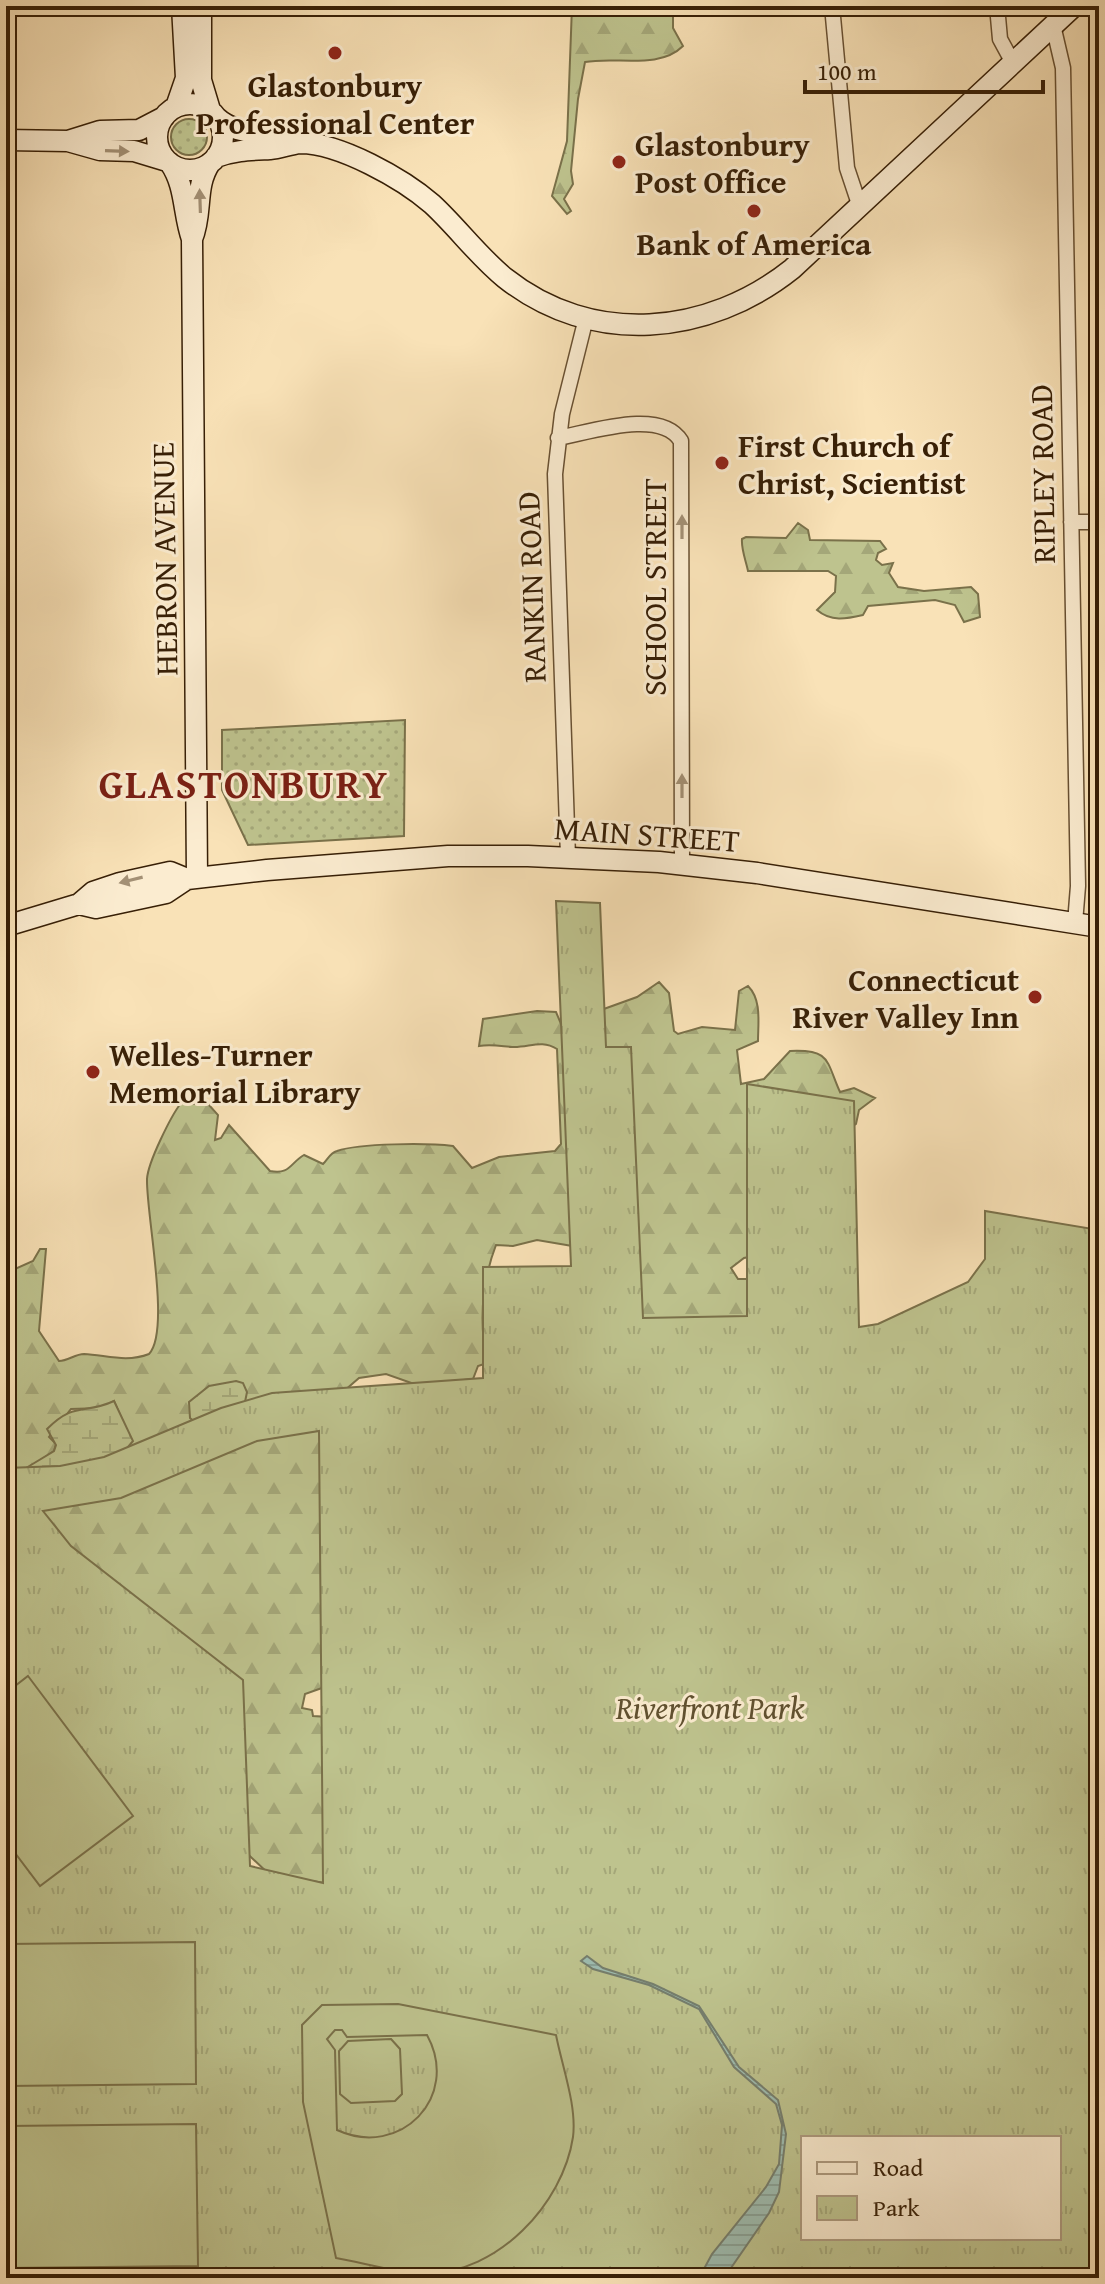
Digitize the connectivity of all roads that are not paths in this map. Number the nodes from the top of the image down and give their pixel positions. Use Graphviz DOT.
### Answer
graph roads {
  1 [pos="182,6"];
  2 [pos="201,6"];
  3 [pos="832,6"];
  4 [pos="997,6"];
  5 [pos="1074,6"];
  6 [pos="1053,25"];
  7 [pos="1013,63"];
  8 [pos="170,112"];
  9 [pos="213,114"];
  10 [pos="6,140"];
  11 [pos="68,141"];
  12 [pos="300,143"];
  13 [pos="213,160"];
  14 [pos="169,162"];
  15 [pos="860,207"];
  16 [pos="192,239"];
  17 [pos="586,318"];
  18 [pos="558,438"];
  19 [pos="1071,522"];
  20 [pos="1099,522"];
  21 [pos="568,857"];
  22 [pos="682,864"];
  23 [pos="192,879"];
  24 [pos="1075,923"];
  25 [pos="6,926"];
  26 [pos="1099,927"];
  1 -- 8 [label="main road"];
  2 -- 9 [label="main road"];
  3 -- 15 [label="street"];
  4 -- 7 [label="street"];
  5 -- 6 [label="main road"];
  6 -- 7 [label="main road"];
  6 -- 19 [label="street, RIPLEY ROAD"];
  7 -- 15 [label="main road"];
  8 -- 9 [label="main road"];
  8 -- 11 [label="main road"];
  8 -- 14 [label="main road"];
  9 -- 12 [label="main road"];
  9 -- 13 [label="main road"];
  10 -- 11 [label="main road"];
  11 -- 14 [label="main road, one-way"];
  12 -- 13 [label="main road"];
  12 -- 17 [label="main road"];
  13 -- 14 [label="main road"];
  16 -- 13 [label="main road, HEBRON AVENUE, one-way"];
  14 -- 16 [label="main road, HEBRON AVENUE"];
  15 -- 17 [label="main road"];
  16 -- 23 [label="main road, HEBRON AVENUE"];
  17 -- 18 [label="street, RANKIN ROAD"];
  18 -- 21 [label="street, RANKIN ROAD"];
  22 -- 18 [label="street, SCHOOL STREET, one-way"];
  19 -- 20 [label="street"];
  19 -- 24 [label="street, RIPLEY ROAD"];
  21 -- 22 [label="main road, MAIN STREET"];
  21 -- 23 [label="main road, MAIN STREET"];
  22 -- 24 [label="main road, MAIN STREET"];
  23 -- 25 [label="main road, MAIN STREET"];
  24 -- 26 [label="main road, MAIN STREET"];
}
